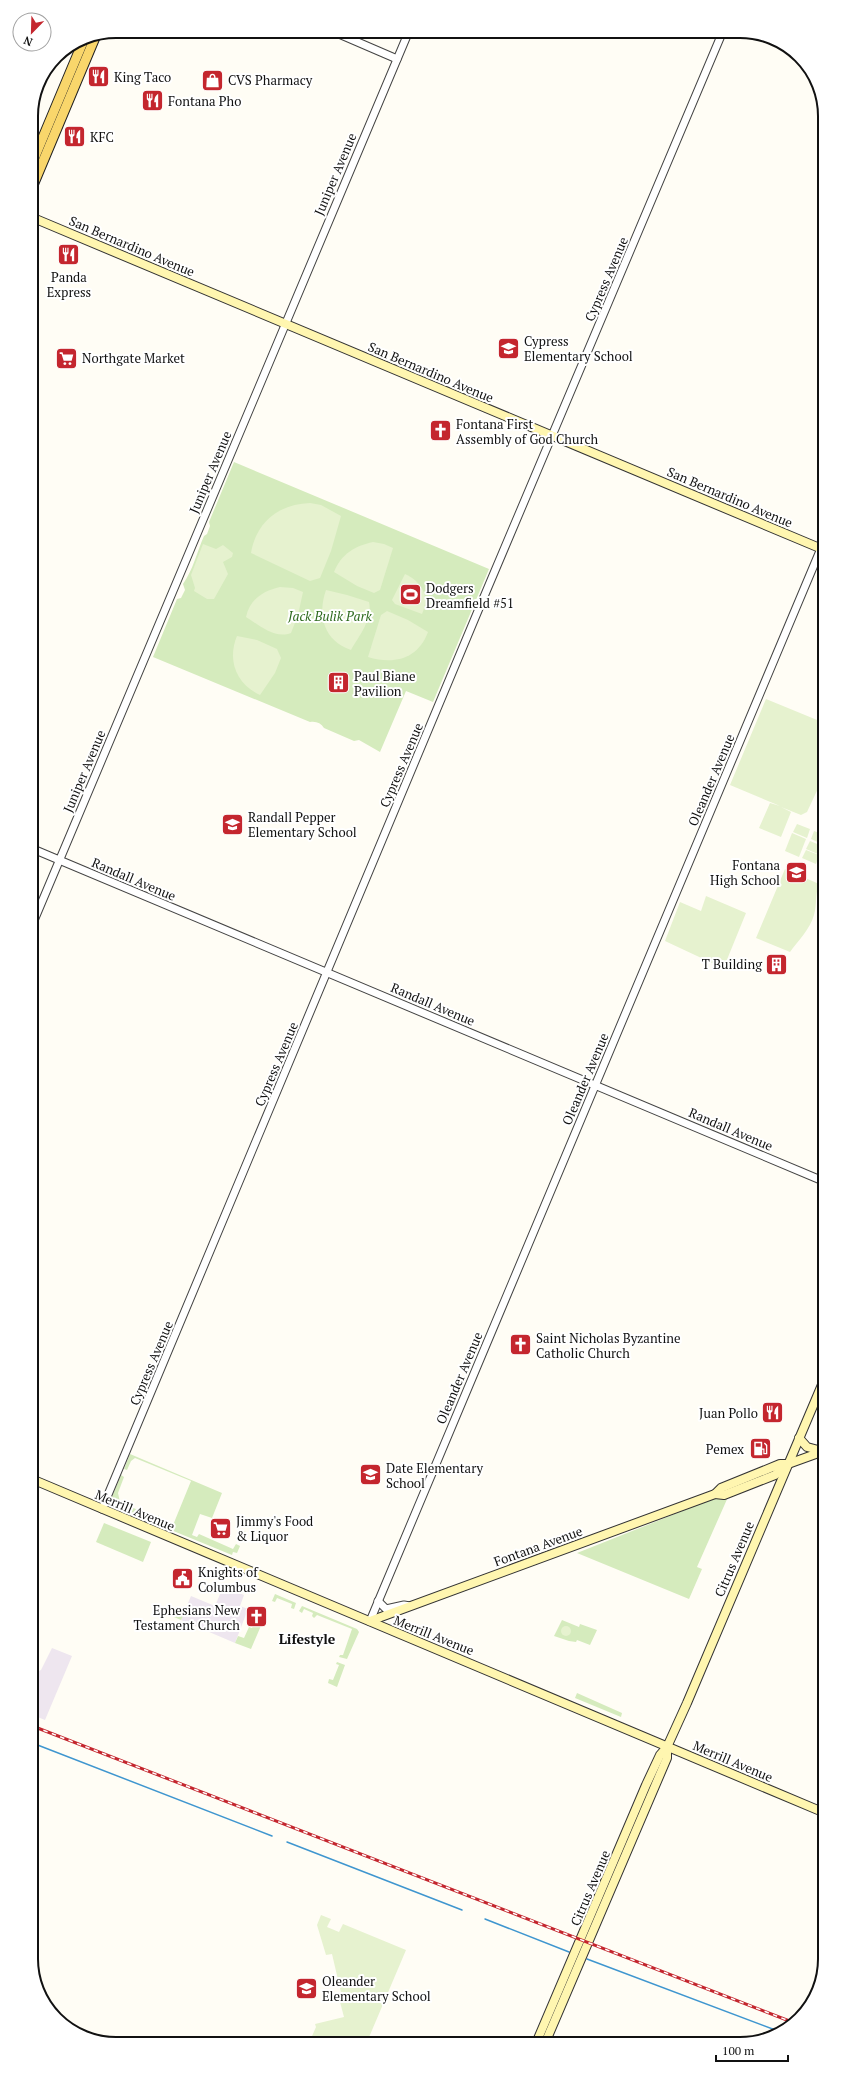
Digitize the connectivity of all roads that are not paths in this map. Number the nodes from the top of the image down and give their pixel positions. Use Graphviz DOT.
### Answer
graph roads {
  1 [pos="348,38"];
  2 [pos="406,38"];
  3 [pos="721,38"];
  4 [pos="93,41"];
  5 [pos="81,47"];
  6 [pos="397,59"];
  7 [pos="75,60"];
  8 [pos="64,111"];
  9 [pos="38,149"];
  10 [pos="38,173"];
  11 [pos="38,220"];
  12 [pos="285,324"];
  13 [pos="553,436"];
  14 [pos="818,546"];
  15 [pos="818,554"];
  16 [pos="38,852"];
  17 [pos="59,861"];
  18 [pos="38,911"];
  19 [pos="327,973"];
  20 [pos="595,1086"];
  21 [pos="818,1179"];
  22 [pos="818,1394"];
  23 [pos="799,1438"];
  24 [pos="818,1450"];
  25 [pos="818,1453"];
  26 [pos="788,1464"];
  27 [pos="760,1481"];
  28 [pos="38,1482"];
  29 [pos="776,1491"];
  30 [pos="715,1494"];
  31 [pos="102,1509"];
  32 [pos="378,1601"];
  33 [pos="411,1606"];
  34 [pos="370,1622"];
  35 [pos="667,1747"];
  36 [pos="818,1810"];
  37 [pos="579,1955"];
  38 [pos="539,2037"];
  39 [pos="548,2037"];
  1 -- 6 [label="street"];
  2 -- 6 [label="street, Juniper Avenue"];
  3 -- 13 [label="street, Cypress Avenue"];
  4 -- 8 [label="main road"];
  5 -- 7 [label="main road"];
  6 -- 12 [label="street, Juniper Avenue"];
  7 -- 8 [label="main road"];
  7 -- 9 [label="main road"];
  8 -- 10 [label="main road"];
  11 -- 12 [label="main road, San Bernardino Avenue"];
  12 -- 13 [label="main road, San Bernardino Avenue"];
  12 -- 17 [label="street, Juniper Avenue"];
  13 -- 14 [label="main road, San Bernardino Avenue"];
  13 -- 19 [label="street, Cypress Avenue"];
  15 -- 20 [label="street, Oleander Avenue"];
  16 -- 17 [label="street, Randall Avenue"];
  17 -- 18 [label="street, Juniper Avenue"];
  17 -- 19 [label="street, Randall Avenue"];
  19 -- 20 [label="street, Randall Avenue"];
  19 -- 31 [label="street, Cypress Avenue"];
  20 -- 21 [label="street, Randall Avenue"];
  20 -- 32 [label="street, Oleander Avenue"];
  22 -- 23 [label="main road, Citrus Avenue"];
  23 -- 24 [label="main road"];
  23 -- 26 [label="main road, Citrus Avenue"];
  25 -- 26 [label="main road, Fontana Avenue"];
  26 -- 27 [label="main road, Fontana Avenue"];
  26 -- 29 [label="main road, Citrus Avenue"];
  26 -- 30 [label="main road, Fontana Avenue"];
  27 -- 29 [label="main road"];
  27 -- 30 [label="main road, Fontana Avenue"];
  28 -- 31 [label="main road, Merrill Avenue"];
  29 -- 35 [label="main road, Citrus Avenue"];
  30 -- 33 [label="main road, Fontana Avenue"];
  31 -- 34 [label="main road, Merrill Avenue"];
  32 -- 33 [label="street"];
  32 -- 34 [label="street, Oleander Avenue"];
  33 -- 34 [label="main road, Fontana Avenue"];
  34 -- 35 [label="main road, Merrill Avenue"];
  35 -- 36 [label="main road, Merrill Avenue"];
  35 -- 37 [label="main road, Citrus Avenue"];
  37 -- 38 [label="main road, Citrus Avenue"];
  37 -- 39 [label="main road, Citrus Avenue"];
}
